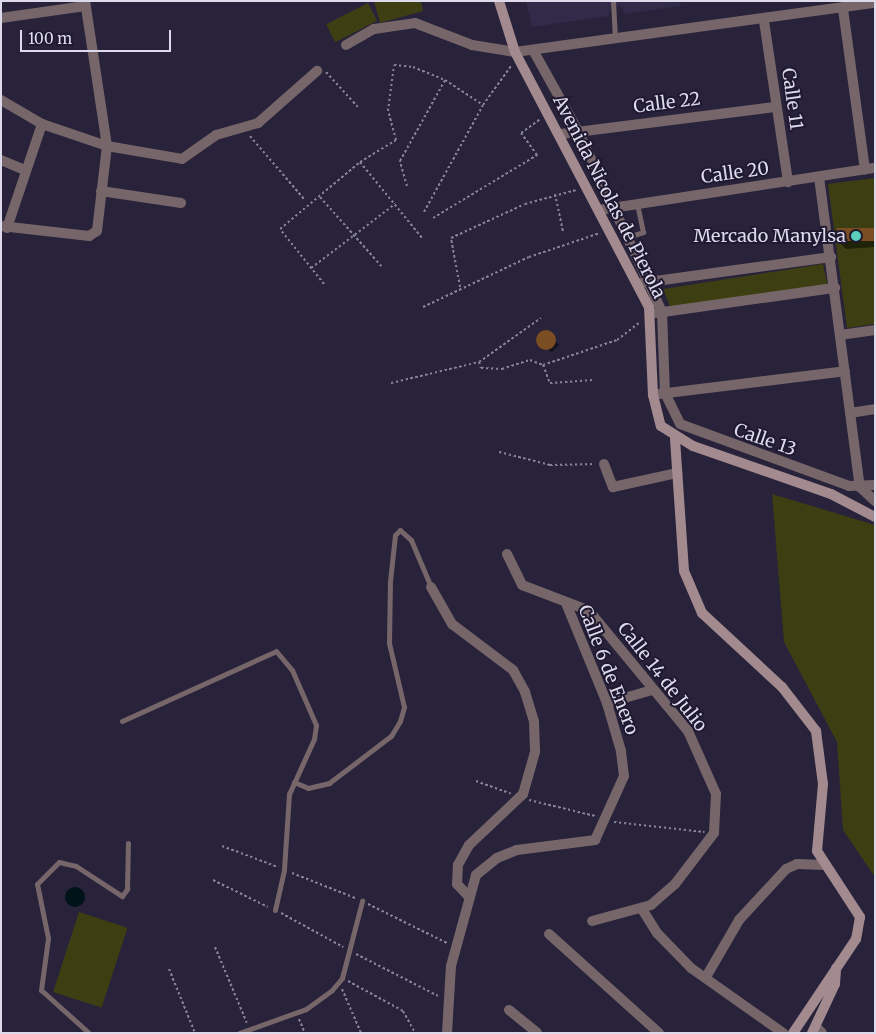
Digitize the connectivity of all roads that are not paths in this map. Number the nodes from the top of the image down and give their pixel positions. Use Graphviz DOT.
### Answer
graph roads {
  1 [pos="499,1"];
  2 [pos="613,1"];
  3 [pos="875,3"];
  4 [pos="85,4"];
  5 [pos="843,9"];
  6 [pos="1,18"];
  7 [pos="764,21"];
  8 [pos="615,40"];
  9 [pos="346,45"];
  10 [pos="533,50"];
  11 [pos="516,55"];
  12 [pos="321,71"];
  13 [pos="1,100"];
  14 [pos="776,107"];
  15 [pos="42,124"];
  16 [pos="578,131"];
  17 [pos="561,134"];
  18 [pos="107,146"];
  19 [pos="1,160"];
  20 [pos="870,169"];
  21 [pos="25,170"];
  22 [pos="819,177"];
  23 [pos="788,182"];
  24 [pos="102,191"];
  25 [pos="180,202"];
  26 [pos="637,204"];
  27 [pos="612,208"];
  28 [pos="599,210"];
  29 [pos="4,227"];
  30 [pos="627,237"];
  31 [pos="831,258"];
  32 [pos="648,282"];
  33 [pos="635,283"];
  34 [pos="835,288"];
  35 [pos="662,312"];
  36 [pos="650,314"];
  37 [pos="875,330"];
  38 [pos="840,335"];
  39 [pos="845,371"];
  40 [pos="665,393"];
  41 [pos="653,395"];
  42 [pos="875,409"];
  43 [pos="850,413"];
  44 [pos="675,438"];
  45 [pos="604,464"];
  46 [pos="677,473"];
  47 [pos="875,485"];
  48 [pos="860,487"];
  49 [pos="875,501"];
  50 [pos="875,517"];
  51 [pos="507,554"];
  52 [pos="431,587"];
  53 [pos="566,603"];
  54 [pos="652,690"];
  55 [pos="607,703"];
  56 [pos="122,721"];
  57 [pos="294,782"];
  58 [pos="128,843"];
  59 [pos="823,865"];
  60 [pos="470,897"];
  61 [pos="362,901"];
  62 [pos="275,910"];
  63 [pos="642,910"];
  64 [pos="592,920"];
  65 [pos="549,934"];
  66 [pos="836,967"];
  67 [pos="706,976"];
  68 [pos="509,1010"];
  69 [pos="816,1031"];
  70 [pos="89,1033"];
  71 [pos="239,1033"];
  72 [pos="447,1033"];
  73 [pos="536,1033"];
  74 [pos="659,1033"];
  75 [pos="783,1033"];
  76 [pos="793,1033"];
  1 -- 11 [label="street, Avenida Nicolas de Pierola"];
  2 -- 8 [label="lane"];
  3 -- 5 [label="street"];
  4 -- 6 [label="street"];
  4 -- 18 [label="street"];
  5 -- 7 [label="street"];
  5 -- 20 [label="street"];
  7 -- 8 [label="street"];
  7 -- 14 [label="street, Calle 11"];
  8 -- 10 [label="street"];
  9 -- 11 [label="street"];
  10 -- 11 [label="street"];
  10 -- 16 [label="street"];
  11 -- 17 [label="street, Avenida Nicolas de Pierola"];
  12 -- 18 [label="street"];
  13 -- 15 [label="street"];
  14 -- 16 [label="street, Calle 22"];
  14 -- 23 [label="street, Calle 11"];
  15 -- 18 [label="street"];
  15 -- 21 [label="street"];
  16 -- 17 [label="street, Calle 22"];
  16 -- 27 [label="street"];
  17 -- 28 [label="street, Avenida Nicolas de Pierola"];
  18 -- 24 [label="street"];
  19 -- 21 [label="street"];
  20 -- 22 [label="street, Calle 20"];
  21 -- 29 [label="street"];
  22 -- 23 [label="street, Calle 20"];
  22 -- 31 [label="street"];
  23 -- 26 [label="street, Calle 20"];
  24 -- 25 [label="street"];
  24 -- 29 [label="street"];
  26 -- 27 [label="street, Calle 20"];
  26 -- 30 [label="lane"];
  27 -- 28 [label="street, Calle 20"];
  27 -- 30 [label="street"];
  28 -- 33 [label="street, Avenida Nicolas de Pierola"];
  30 -- 32 [label="street"];
  31 -- 32 [label="street"];
  31 -- 34 [label="street"];
  32 -- 33 [label="street"];
  32 -- 35 [label="street"];
  33 -- 36 [label="street, Avenida Nicolas de Pierola"];
  34 -- 35 [label="street"];
  34 -- 38 [label="street"];
  35 -- 36 [label="street"];
  35 -- 40 [label="street"];
  36 -- 41 [label="street, Avenida Nicolas de Pierola"];
  37 -- 38 [label="street"];
  38 -- 39 [label="street"];
  39 -- 40 [label="street"];
  39 -- 43 [label="street"];
  40 -- 41 [label="street"];
  40 -- 48 [label="street, Calle 13"];
  41 -- 44 [label="street, Avenida Nicolas de Pierola"];
  42 -- 43 [label="street"];
  43 -- 48 [label="street"];
  44 -- 46 [label="street"];
  44 -- 50 [label="street"];
  45 -- 46 [label="street"];
  46 -- 59 [label="street"];
  47 -- 48 [label="street, Calle 13"];
  48 -- 49 [label="street"];
  51 -- 53 [label="street, Calle 14 de Julio"];
  52 -- 57 [label="lane"];
  52 -- 60 [label="street"];
  53 -- 54 [label="street, Calle 14 de Julio"];
  53 -- 55 [label="street, Calle 6 de Enero"];
  54 -- 55 [label="street"];
  54 -- 63 [label="street, Calle 14 de Julio"];
  55 -- 60 [label="street, Calle 6 de Enero"];
  56 -- 57 [label="lane"];
  57 -- 62 [label="lane"];
  58 -- 70 [label="lane"];
  59 -- 66 [label="street"];
  59 -- 67 [label="street"];
  60 -- 72 [label="street, Calle 6 de Enero"];
  61 -- 71 [label="lane"];
  63 -- 64 [label="street, Calle 14 de Julio"];
  63 -- 67 [label="street"];
  65 -- 74 [label="street"];
  66 -- 69 [label="street"];
  66 -- 76 [label="street"];
  67 -- 75 [label="street"];
  68 -- 73 [label="street"];
}
